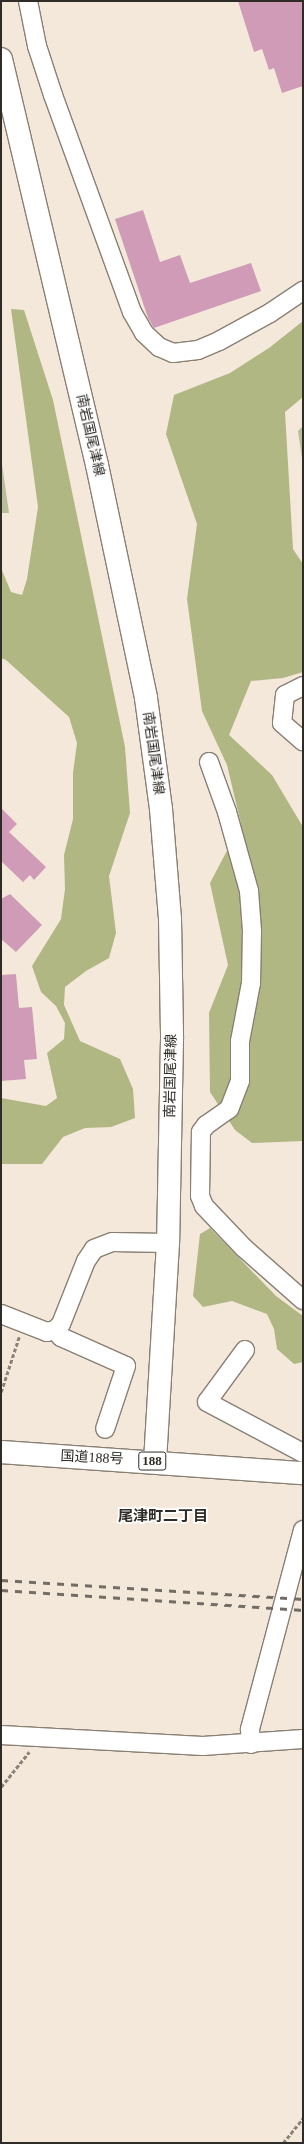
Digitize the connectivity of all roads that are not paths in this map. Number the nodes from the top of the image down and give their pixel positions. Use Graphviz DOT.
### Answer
graph roads {
  1 [pos="28,1"];
  2 [pos="1,59"];
  3 [pos="303,291"];
  4 [pos="303,686"];
  5 [pos="303,741"];
  6 [pos="209,762"];
  7 [pos="168,1243"];
  8 [pos="303,1300"];
  9 [pos="1,1314"];
  10 [pos="55,1330"];
  11 [pos="245,1350"];
  12 [pos="105,1429"];
  13 [pos="1,1452"];
  14 [pos="303,1453"];
  15 [pos="154,1462"];
  16 [pos="303,1473"];
  17 [pos="303,1530"];
  18 [pos="1,1735"];
  19 [pos="303,1739"];
  20 [pos="252,1744"];
  1 -- 3 [label="street"];
  2 -- 7 [label="main road, 南岩国尾津線"];
  4 -- 5 [label="street"];
  6 -- 8 [label="street"];
  7 -- 10 [label="street"];
  7 -- 15 [label="main road, 南岩国尾津線"];
  9 -- 10 [label="street"];
  10 -- 12 [label="street"];
  11 -- 14 [label="street"];
  13 -- 15 [label="main road, 国道188号 / 188"];
  15 -- 16 [label="main road, 国道188号 / 188"];
  17 -- 20 [label="street"];
  18 -- 20 [label="street"];
  19 -- 20 [label="street"];
}
